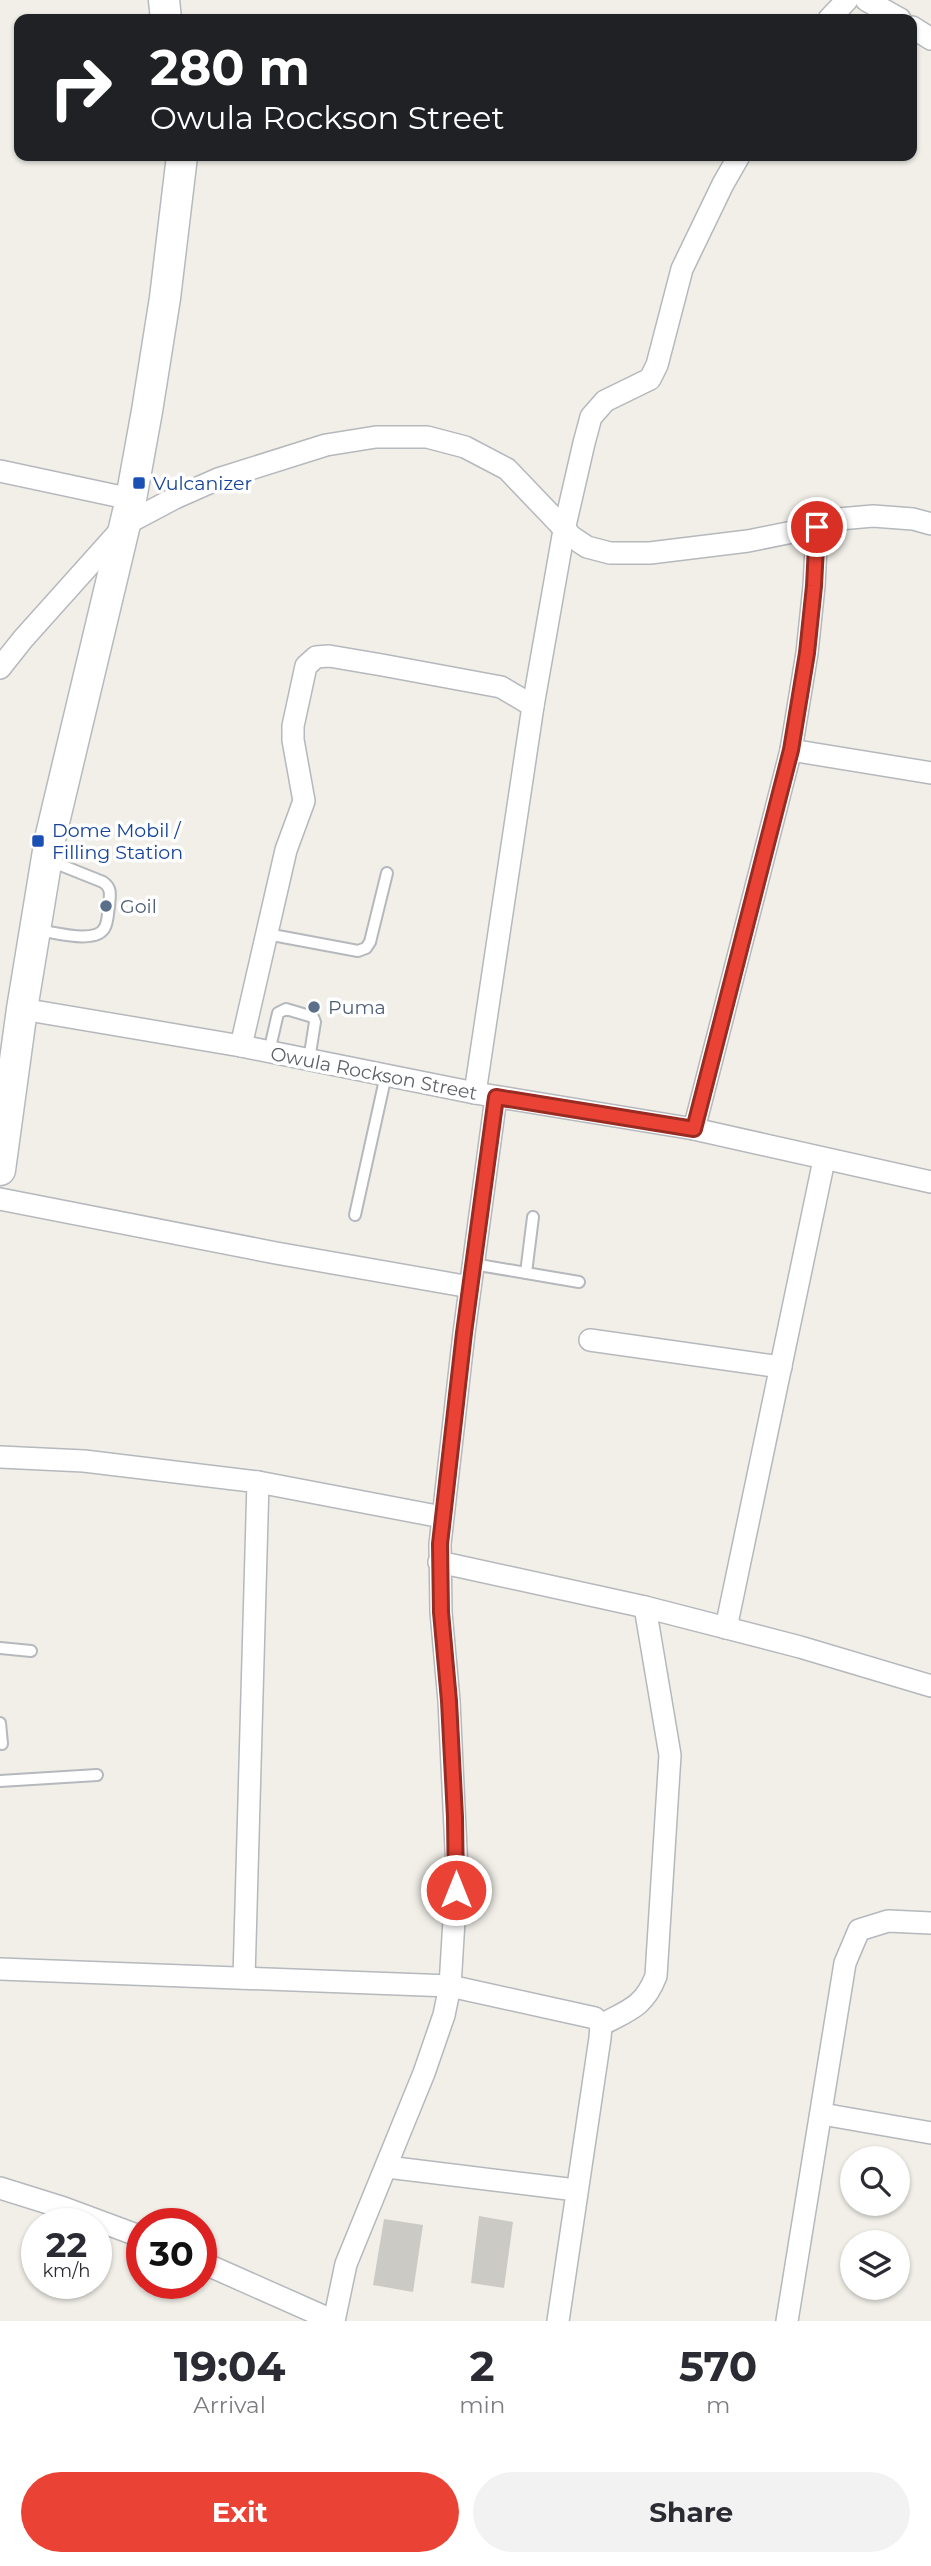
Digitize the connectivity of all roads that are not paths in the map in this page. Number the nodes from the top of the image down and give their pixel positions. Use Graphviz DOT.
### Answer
graph roads {
  1 [pos="847,0"];
  2 [pos="866,0"];
  3 [pos="834,14"];
  4 [pos="891,14"];
  5 [pos="181,161"];
  6 [pos="735,161"];
  7 [pos="0,471"];
  8 [pos="129,512"];
  9 [pos="931,524"];
  10 [pos="817,527"];
  11 [pos="564,530"];
  12 [pos="0,668"];
  13 [pos="533,706"];
  14 [pos="791,750"];
  15 [pos="931,773"];
  16 [pos="47,860"];
  17 [pos="387,873"];
  18 [pos="35,929"];
  19 [pos="267,934"];
  20 [pos="22,1009"];
  21 [pos="241,1046"];
  22 [pos="270,1052"];
  23 [pos="309,1060"];
  24 [pos="386,1075"];
  25 [pos="475,1093"];
  26 [pos="496,1097"];
  27 [pos="694,1129"];
  28 [pos="2,1141"];
  29 [pos="824,1160"];
  30 [pos="930,1176"];
  31 [pos="0,1199"];
  32 [pos="355,1215"];
  33 [pos="533,1217"];
  34 [pos="473,1264"];
  35 [pos="526,1273"];
  36 [pos="579,1282"];
  37 [pos="470,1287"];
  38 [pos="590,1340"];
  39 [pos="781,1367"];
  40 [pos="0,1457"];
  41 [pos="258,1482"];
  42 [pos="442,1517"];
  43 [pos="439,1562"];
  44 [pos="645,1607"];
  45 [pos="726,1628"];
  46 [pos="0,1648"];
  47 [pos="31,1651"];
  48 [pos="931,1686"];
  49 [pos="0,1723"];
  50 [pos="2,1744"];
  51 [pos="97,1775"];
  52 [pos="0,1781"];
  53 [pos="931,1923"];
  54 [pos="0,1969"];
  55 [pos="244,1979"];
  56 [pos="450,1986"];
  57 [pos="601,2025"];
  58 [pos="822,2114"];
  59 [pos="931,2133"];
  60 [pos="387,2167"];
  61 [pos="0,2188"];
  62 [pos="576,2190"];
  63 [pos="126,2231"];
  64 [pos="217,2269"];
  65 [pos="334,2321"];
  66 [pos="558,2321"];
  67 [pos="786,2321"];
  1 -- 3 [label="street"];
  2 -- 4 [label="street"];
  5 -- 8 [label="main road"];
  6 -- 11 [label="street"];
  7 -- 8 [label="street"];
  8 -- 11 [label="street"];
  8 -- 12 [label="street"];
  8 -- 16 [label="main road"];
  9 -- 10 [label="street"];
  10 -- 11 [label="street"];
  10 -- 14 [label="street"];
  11 -- 13 [label="street"];
  13 -- 19 [label="street"];
  13 -- 25 [label="street"];
  14 -- 15 [label="street"];
  14 -- 27 [label="street"];
  16 -- 18 [label="main road"];
  16 -- 18 [label="lane"];
  17 -- 19 [label="lane"];
  18 -- 20 [label="main road"];
  19 -- 21 [label="street"];
  20 -- 21 [label="street, Owula Rockson Street"];
  20 -- 28 [label="main road"];
  21 -- 22 [label="street, Owula Rockson Street"];
  22 -- 23 [label="street, Owula Rockson Street"];
  22 -- 23 [label="lane"];
  23 -- 24 [label="street, Owula Rockson Street"];
  24 -- 25 [label="street, Owula Rockson Street"];
  24 -- 32 [label="lane"];
  25 -- 26 [label="street, Owula Rockson Street"];
  26 -- 27 [label="street, Owula Rockson Street"];
  26 -- 34 [label="street"];
  27 -- 29 [label="street, Owula Rockson Street"];
  29 -- 30 [label="street, Owula Rockson Street"];
  29 -- 39 [label="street"];
  31 -- 37 [label="street"];
  33 -- 35 [label="lane"];
  34 -- 35 [label="lane"];
  34 -- 37 [label="street"];
  35 -- 36 [label="lane"];
  37 -- 42 [label="street"];
  38 -- 39 [label="street"];
  39 -- 45 [label="street"];
  40 -- 41 [label="street"];
  41 -- 42 [label="street"];
  41 -- 55 [label="street"];
  42 -- 43 [label="street"];
  43 -- 44 [label="street"];
  43 -- 56 [label="street"];
  44 -- 45 [label="street"];
  44 -- 57 [label="street"];
  45 -- 48 [label="street"];
  46 -- 47 [label="lane"];
  49 -- 50 [label="lane"];
  51 -- 52 [label="lane"];
  53 -- 58 [label="street"];
  54 -- 55 [label="street"];
  55 -- 56 [label="street"];
  56 -- 57 [label="street"];
  56 -- 60 [label="street"];
  57 -- 62 [label="street"];
  58 -- 59 [label="street"];
  58 -- 67 [label="street"];
  60 -- 62 [label="street"];
  60 -- 65 [label="street"];
  61 -- 63 [label="street"];
  62 -- 66 [label="street"];
  64 -- 65 [label="street"];
}
